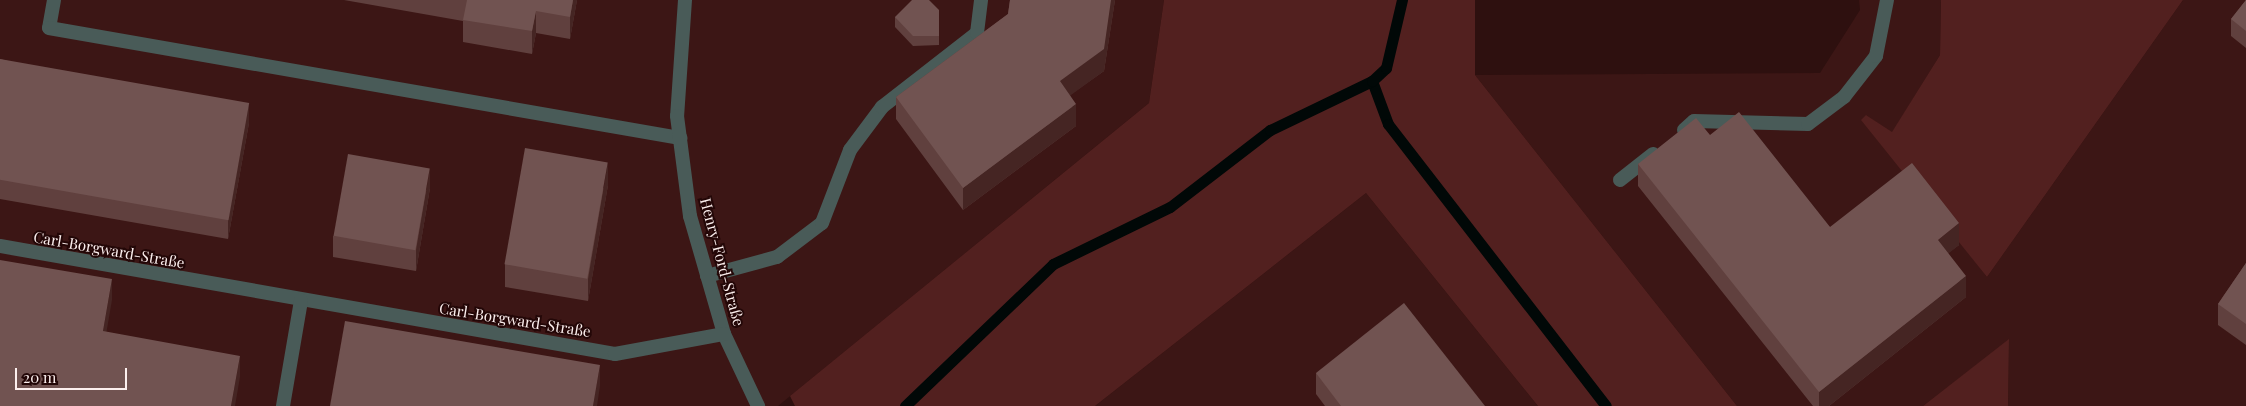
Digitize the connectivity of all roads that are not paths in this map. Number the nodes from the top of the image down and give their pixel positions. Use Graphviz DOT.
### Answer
graph roads {
  1 [pos="54,0"];
  2 [pos="685,0"];
  3 [pos="981,0"];
  4 [pos="1887,0"];
  5 [pos="680,138"];
  6 [pos="1620,180"];
  7 [pos="0,246"];
  8 [pos="707,276"];
  9 [pos="301,301"];
  10 [pos="724,334"];
  11 [pos="283,406"];
  12 [pos="758,406"];
  1 -- 5 [label="street"];
  2 -- 5 [label="street, Henry-Ford-Straße"];
  3 -- 8 [label="street"];
  4 -- 6 [label="street"];
  5 -- 8 [label="street, Henry-Ford-Straße"];
  7 -- 9 [label="street, Carl-Borgward-Straße"];
  8 -- 10 [label="street, Henry-Ford-Straße"];
  9 -- 10 [label="street, Carl-Borgward-Straße"];
  9 -- 11 [label="street"];
  10 -- 12 [label="street, Henry-Ford-Straße"];
}
